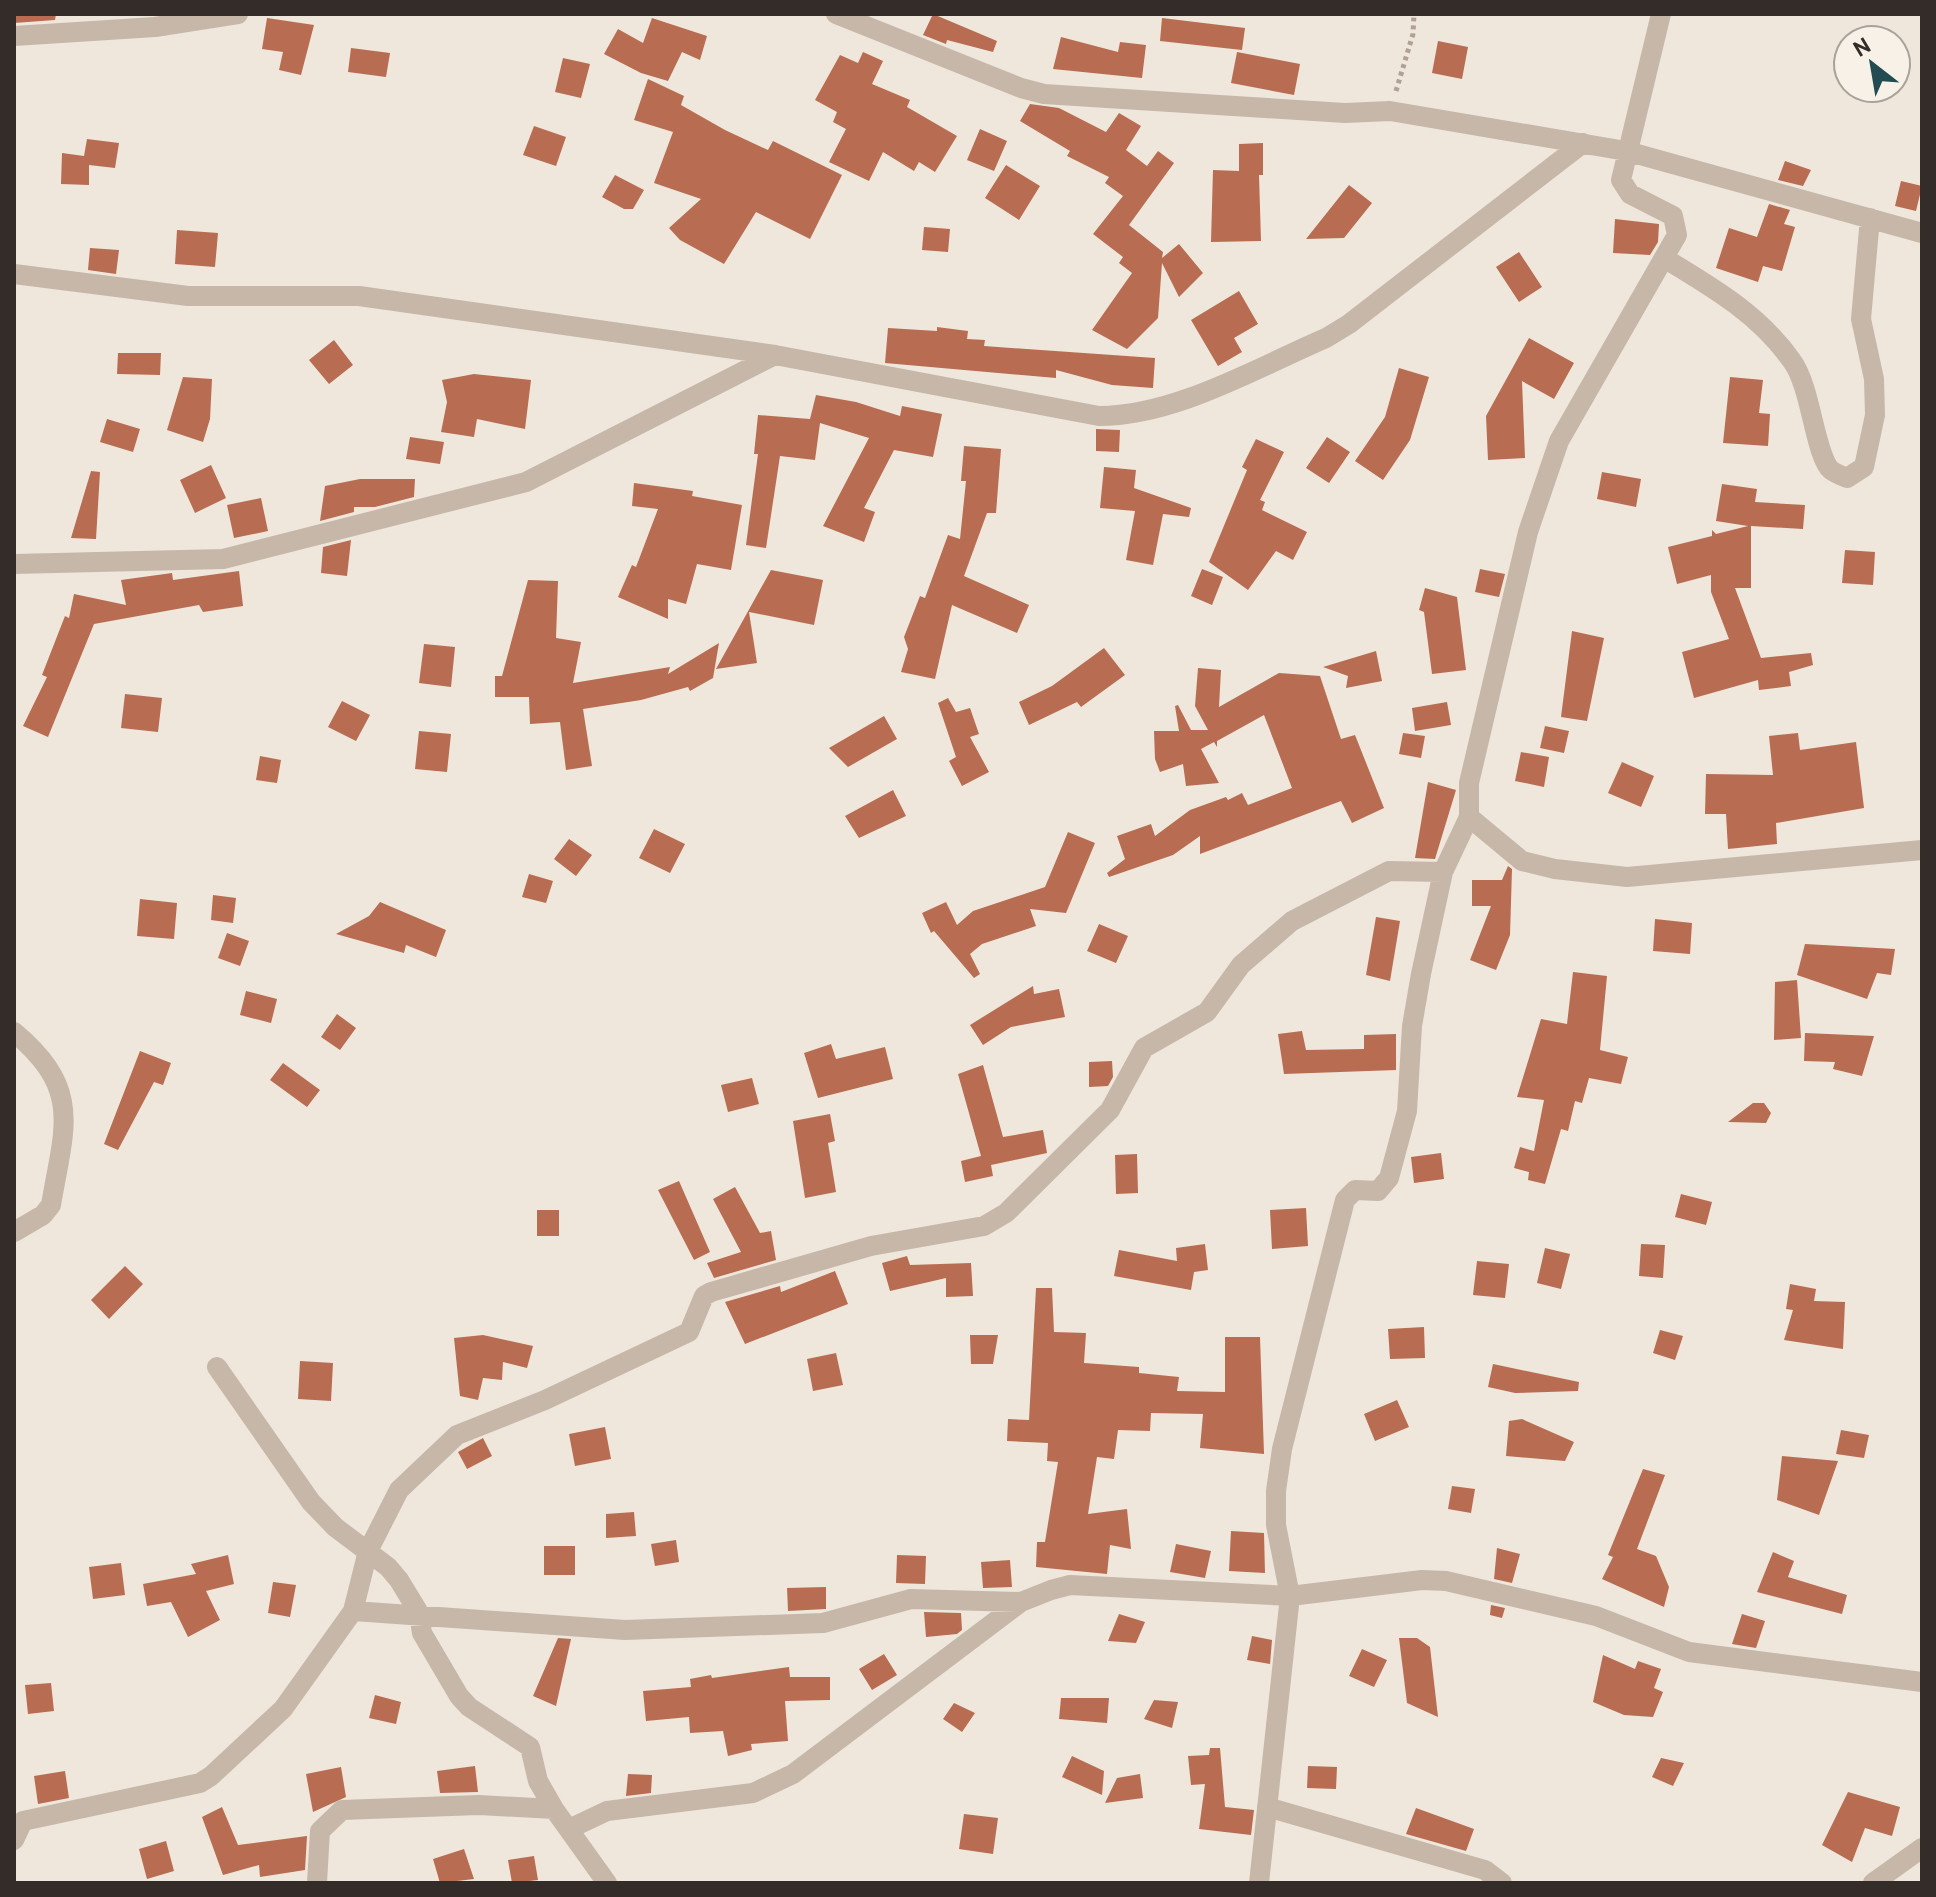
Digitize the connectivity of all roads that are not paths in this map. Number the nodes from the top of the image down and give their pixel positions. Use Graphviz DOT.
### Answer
graph roads {
  1 [pos="238,14"];
  2 [pos="836,14"];
  3 [pos="1661,14"];
  4 [pos="14,36"];
  5 [pos="1583,143"];
  6 [pos="1626,151"];
  7 [pos="1870,218"];
  8 [pos="1922,233"];
  9 [pos="1664,258"];
  10 [pos="14,274"];
  11 [pos="775,355"];
  12 [pos="14,564"];
  13 [pos="1469,817"];
  14 [pos="1922,850"];
  15 [pos="1443,872"];
  16 [pos="14,1032"];
  17 [pos="14,1232"];
  18 [pos="217,1367"];
  19 [pos="368,1551"];
  20 [pos="1290,1596"];
  21 [pos="1021,1602"];
  22 [pos="353,1611"];
  23 [pos="419,1613"];
  24 [pos="1922,1682"];
  25 [pos="1267,1807"];
  26 [pos="554,1809"];
  27 [pos="569,1829"];
  28 [pos="14,1840"];
  29 [pos="1922,1848"];
  30 [pos="317,1883"];
  31 [pos="607,1883"];
  32 [pos="1259,1883"];
  33 [pos="1502,1883"];
  34 [pos="1873,1883"];
  1 -- 4 [label="street"];
  2 -- 5 [label="street"];
  3 -- 6 [label="street"];
  5 -- 6 [label="street"];
  5 -- 11 [label="street"];
  6 -- 7 [label="street"];
  6 -- 9 [label="street"];
  7 -- 8 [label="street"];
  7 -- 9 [label="street"];
  9 -- 13 [label="street"];
  10 -- 11 [label="street"];
  11 -- 12 [label="street"];
  13 -- 14 [label="street"];
  13 -- 15 [label="street"];
  15 -- 19 [label="street"];
  15 -- 20 [label="street"];
  16 -- 17 [label="street"];
  18 -- 19 [label="street"];
  19 -- 22 [label="street"];
  19 -- 23 [label="street"];
  20 -- 21 [label="street"];
  20 -- 24 [label="street"];
  20 -- 25 [label="street"];
  21 -- 23 [label="street"];
  21 -- 27 [label="street"];
  22 -- 23 [label="street"];
  22 -- 28 [label="street"];
  23 -- 26 [label="street"];
  25 -- 32 [label="street"];
  25 -- 33 [label="street"];
  26 -- 27 [label="street"];
  26 -- 30 [label="street"];
  27 -- 31 [label="street"];
  29 -- 34 [label="street"];
}
